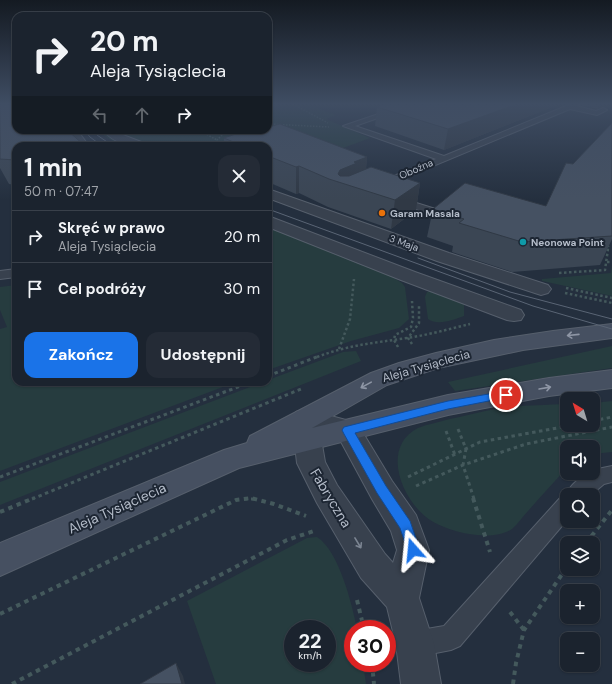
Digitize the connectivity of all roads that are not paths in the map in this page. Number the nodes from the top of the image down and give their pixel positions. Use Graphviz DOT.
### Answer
graph roads {
  1 [pos="117,136"];
  2 [pos="377,136"];
  3 [pos="498,136"];
  4 [pos="130,142"];
  5 [pos="442,158"];
  6 [pos="272,194"];
  7 [pos="438,213"];
  8 [pos="272,223"];
  9 [pos="12,274"];
  10 [pos="0,275"];
  11 [pos="541,289"];
  12 [pos="514,315"];
  13 [pos="612,331"];
  14 [pos="612,379"];
  15 [pos="306,430"];
  16 [pos="348,430"];
  17 [pos="612,474"];
  18 [pos="584,488"];
  19 [pos="560,513"];
  20 [pos="0,560"];
  21 [pos="402,598"];
  22 [pos="415,644"];
  23 [pos="421,684"];
  1 -- 4 [label="street"];
  2 -- 5 [label="lane"];
  3 -- 5 [label="lane, Oboźna"];
  5 -- 7 [label="lane, Oboźna"];
  6 -- 11 [label="street, 3 Maja"];
  8 -- 12 [label="street"];
  9 -- 10 [label="lane"];
  13 -- 15 [label="main road, Aleja Tysiąclecia, one-way"];
  16 -- 14 [label="main road, one-way"];
  15 -- 16 [label="street"];
  15 -- 20 [label="main road, Aleja Tysiąclecia"];
  15 -- 21 [label="street, Fabryczna, one-way"];
  16 -- 21 [label="street, Fabryczna"];
  17 -- 18 [label="lane"];
  19 -- 22 [label="lane"];
  21 -- 22 [label="street, Fabryczna"];
  22 -- 23 [label="street, Fabryczna"];
}
